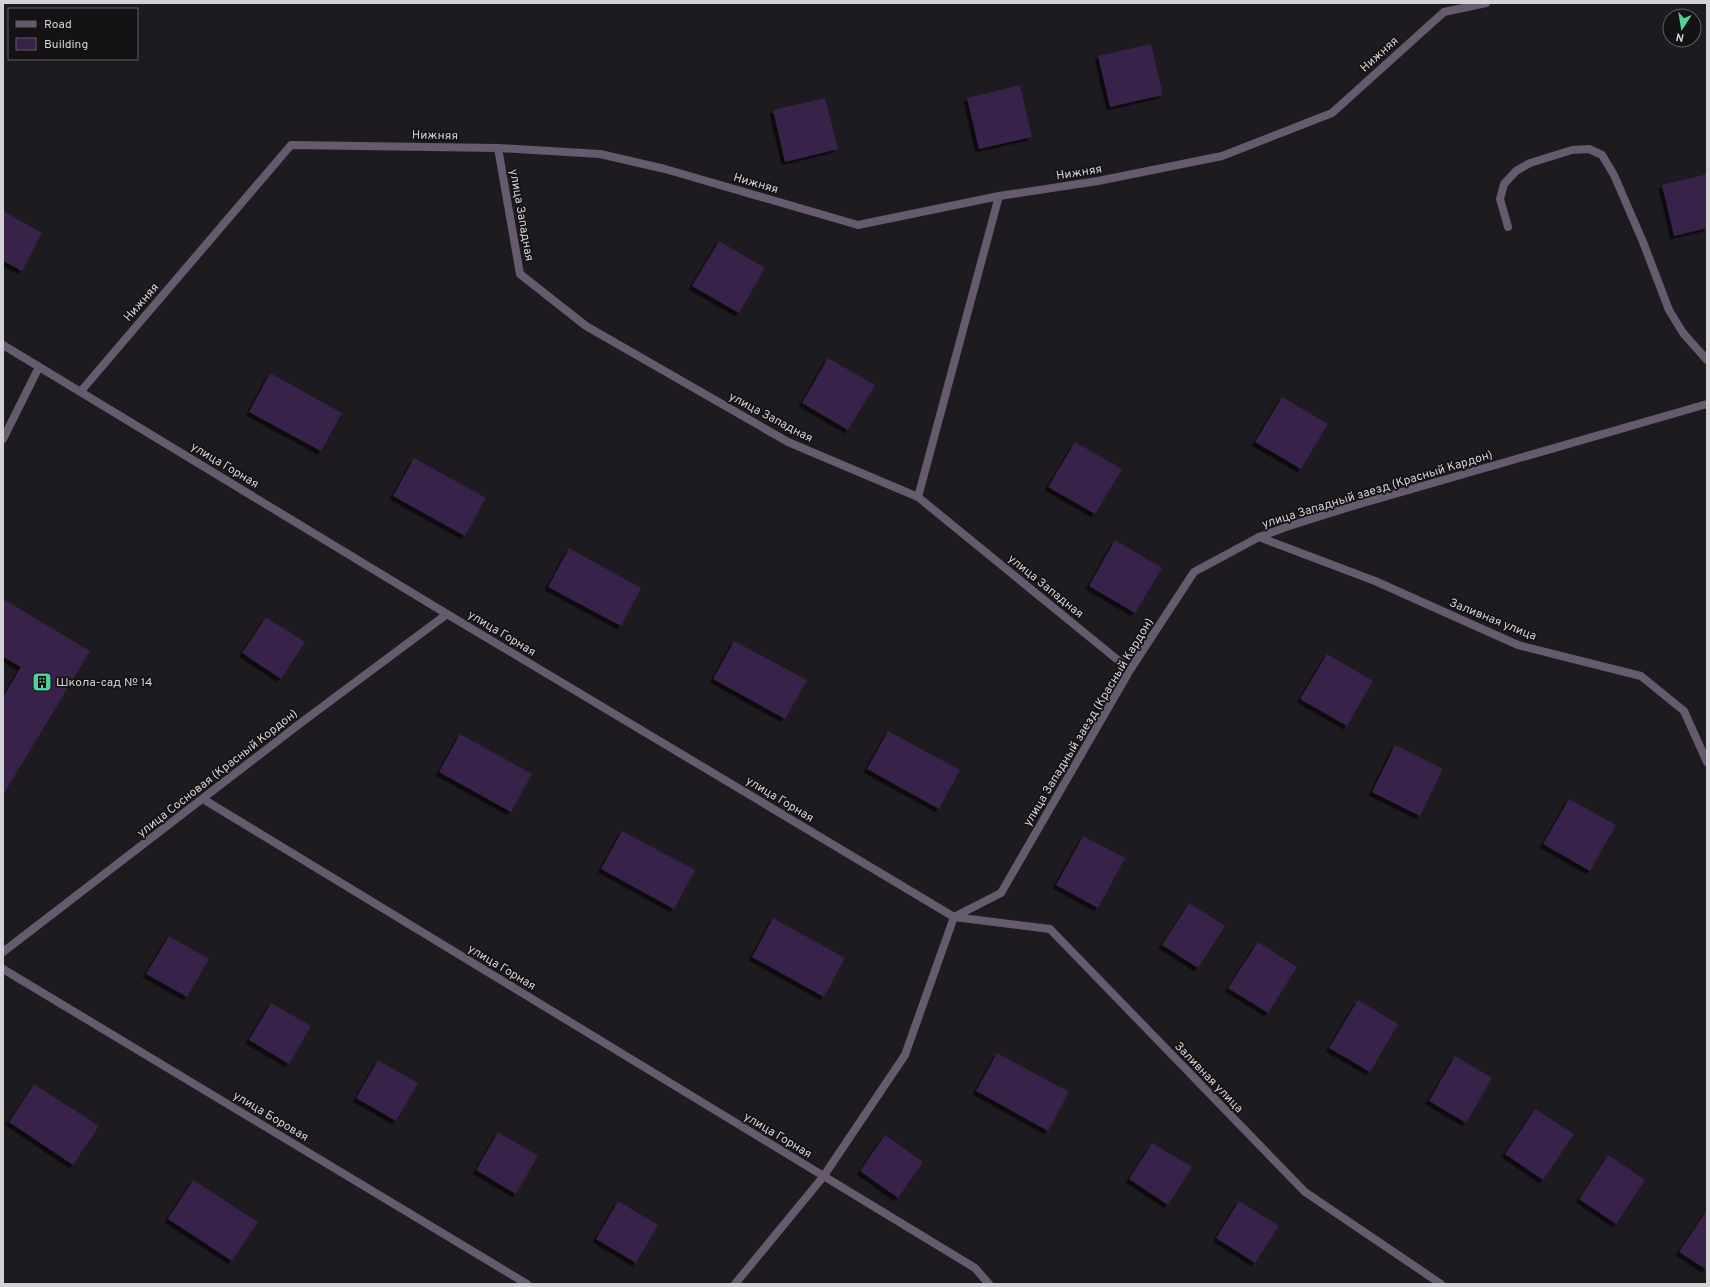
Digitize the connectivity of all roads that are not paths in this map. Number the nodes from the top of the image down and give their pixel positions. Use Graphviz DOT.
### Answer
graph roads {
  1 [pos="1486,3"];
  2 [pos="498,148"];
  3 [pos="999,196"];
  4 [pos="1508,227"];
  5 [pos="3,345"];
  6 [pos="1707,360"];
  7 [pos="39,367"];
  8 [pos="80,391"];
  9 [pos="1707,404"];
  10 [pos="3,439"];
  11 [pos="918,497"];
  12 [pos="1259,537"];
  13 [pos="447,614"];
  14 [pos="1130,670"];
  15 [pos="1707,762"];
  16 [pos="203,799"];
  17 [pos="954,917"];
  18 [pos="3,952"];
  19 [pos="3,969"];
  20 [pos="823,1176"];
  21 [pos="527,1284"];
  22 [pos="735,1284"];
  23 [pos="989,1284"];
  24 [pos="1441,1284"];
  1 -- 3 [label="street, Нижняя"];
  2 -- 3 [label="street, Нижняя"];
  2 -- 8 [label="street, Нижняя"];
  2 -- 11 [label="street, улица Западная"];
  3 -- 11 [label="street"];
  4 -- 6 [label="street"];
  5 -- 7 [label="street, улица Горная"];
  7 -- 8 [label="street, улица Горная"];
  7 -- 10 [label="street"];
  8 -- 13 [label="street, улица Горная"];
  9 -- 12 [label="street, улица Западный заезд (Красный Кардон)"];
  11 -- 14 [label="street, улица Западная"];
  12 -- 14 [label="street, улица Западный заезд (Красный Кардон)"];
  12 -- 15 [label="street, Заливная улица"];
  13 -- 16 [label="street, улица Сосновая (Красный Кордон)"];
  13 -- 17 [label="street, улица Горная"];
  14 -- 17 [label="street, улица Западный заезд (Красный Кардон)"];
  16 -- 18 [label="street, улица Сосновая (Красный Кордон)"];
  16 -- 20 [label="street, улица Горная"];
  17 -- 20 [label="street"];
  17 -- 24 [label="street, Заливная улица"];
  19 -- 21 [label="street, улица Боровая"];
  20 -- 22 [label="street"];
  20 -- 23 [label="street, улица Горная"];
}
